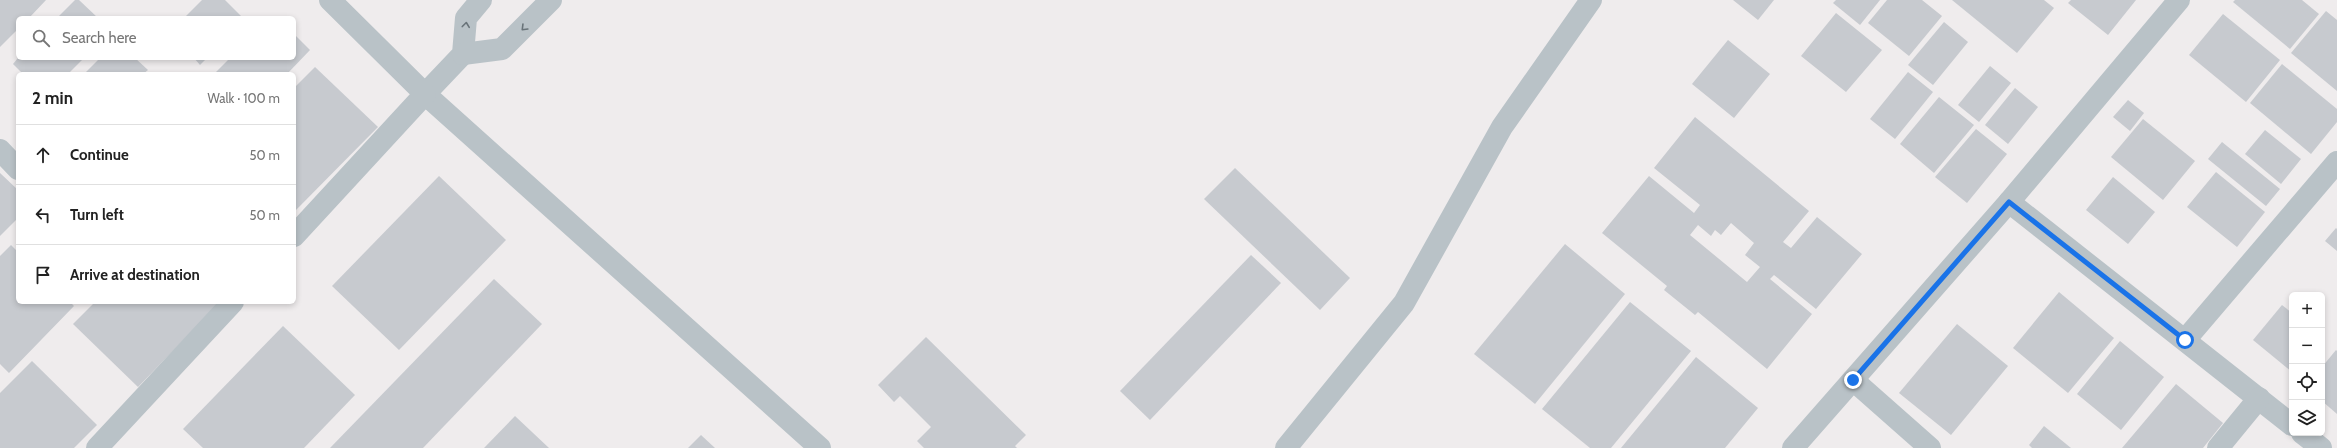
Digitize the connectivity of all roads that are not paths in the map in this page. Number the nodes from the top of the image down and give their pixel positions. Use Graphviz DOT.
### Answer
graph roads {
  1 [pos="330,0"];
  2 [pos="481,0"];
  3 [pos="551,0"];
  4 [pos="1592,0"];
  5 [pos="2179,0"];
  6 [pos="463,54"];
  7 [pos="425,94"];
  8 [pos="0,150"];
  9 [pos="2337,162"];
  10 [pos="16,167"];
  11 [pos="2009,202"];
  12 [pos="296,234"];
  13 [pos="231,304"];
  14 [pos="2185,340"];
  15 [pos="1853,380"];
  16 [pos="2259,398"];
  17 [pos="2289,423"];
  18 [pos="2306,436"];
  19 [pos="97,448"];
  20 [pos="820,448"];
  21 [pos="1286,448"];
  22 [pos="1793,448"];
  23 [pos="1930,448"];
  24 [pos="2218,448"];
  25 [pos="2321,448"];
  1 -- 7 [label="street"];
  6 -- 2 [label="street, one-way"];
  3 -- 6 [label="street, one-way"];
  4 -- 21 [label="street"];
  5 -- 11 [label="street"];
  6 -- 7 [label="street"];
  7 -- 12 [label="street"];
  7 -- 20 [label="street"];
  8 -- 10 [label="street"];
  9 -- 14 [label="street"];
  11 -- 14 [label="street"];
  11 -- 15 [label="street"];
  13 -- 19 [label="street"];
  14 -- 16 [label="street"];
  15 -- 22 [label="street"];
  15 -- 23 [label="street"];
  16 -- 17 [label="street"];
  16 -- 24 [label="street"];
  18 -- 25 [label="street"];
}
